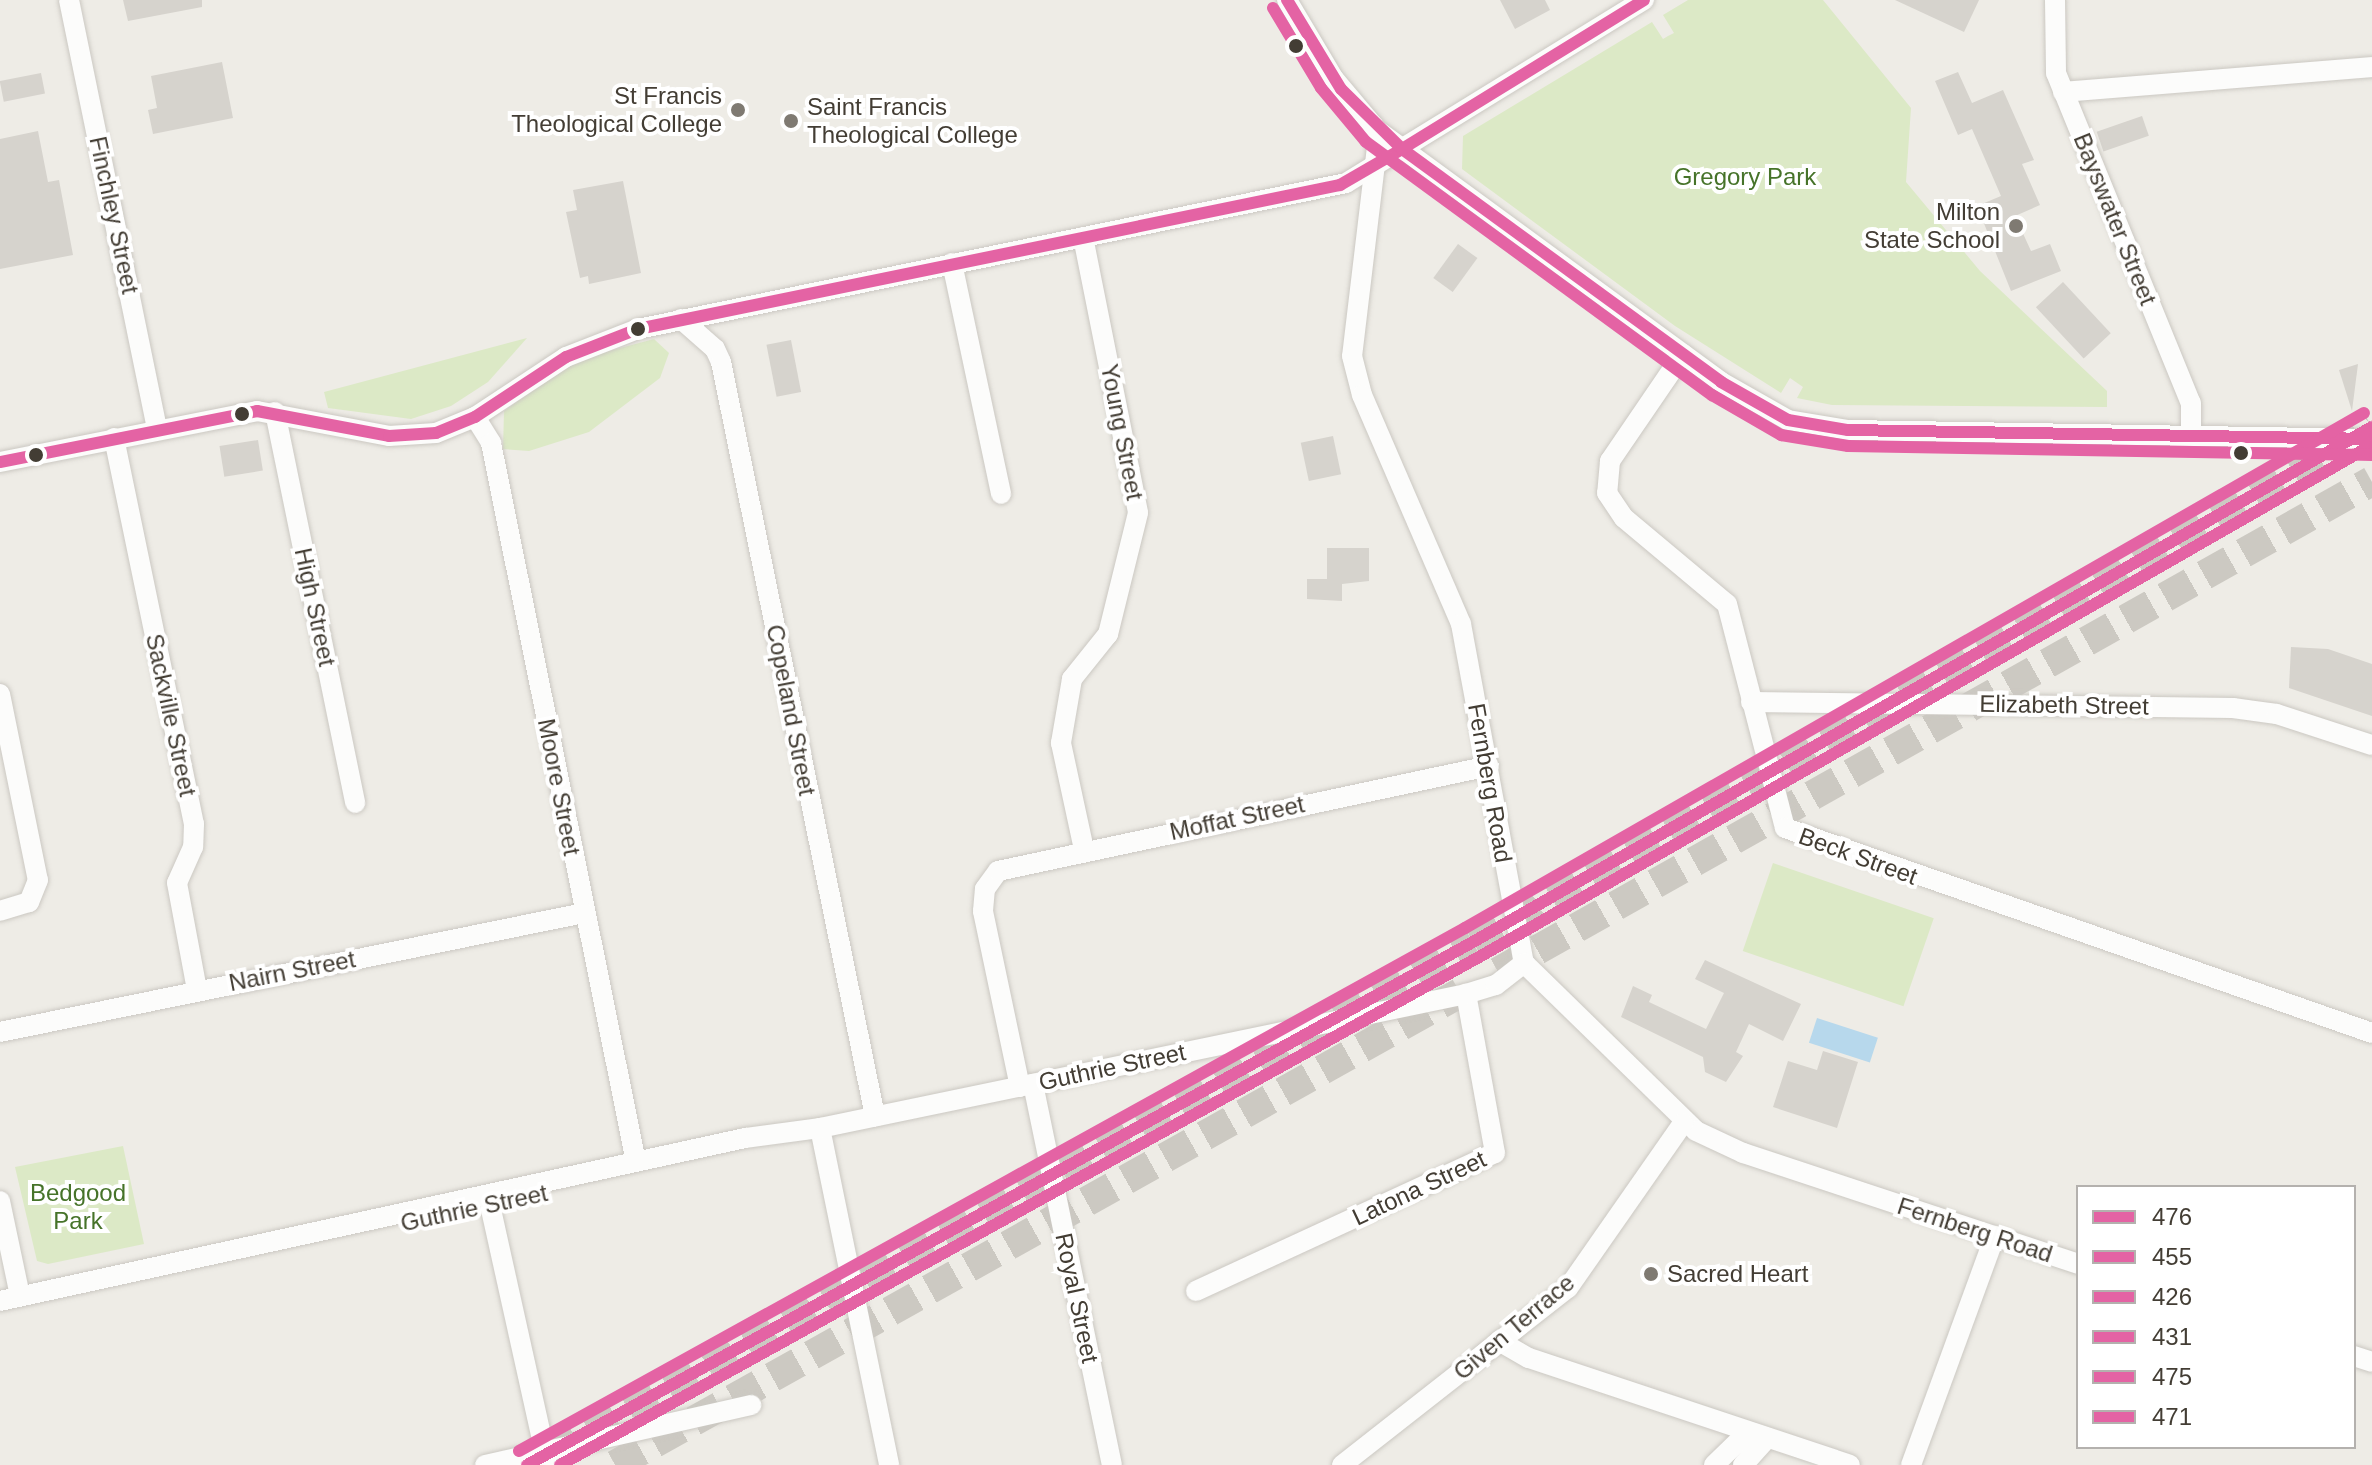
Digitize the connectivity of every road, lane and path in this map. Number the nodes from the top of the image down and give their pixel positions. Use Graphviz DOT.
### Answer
graph roads {
  1 [pos="69,0"];
  2 [pos="1287,0"];
  3 [pos="1644,0"];
  4 [pos="2055,0"];
  5 [pos="2372,67"];
  6 [pos="2063,92"];
  7 [pos="1373,125"];
  8 [pos="1402,149"];
  9 [pos="1372,168"];
  10 [pos="1083,237"];
  11 [pos="952,263"];
  12 [pos="681,319"];
  13 [pos="1683,354"];
  14 [pos="275,412"];
  15 [pos="475,417"];
  16 [pos="157,429"];
  17 [pos="2191,436"];
  18 [pos="114,438"];
  19 [pos="2372,439"];
  20 [pos="0,462"];
  21 [pos="1001,494"];
  22 [pos="0,694"];
  23 [pos="1751,702"];
  24 [pos="2372,745"];
  25 [pos="1489,766"];
  26 [pos="355,803"];
  27 [pos="1084,849"];
  28 [pos="989,880"];
  29 [pos="0,911"];
  30 [pos="584,913"];
  31 [pos="1524,963"];
  32 [pos="197,990"];
  33 [pos="1466,994"];
  34 [pos="0,1032"];
  35 [pos="2372,1033"];
  36 [pos="1026,1085"];
  37 [pos="875,1116"];
  38 [pos="1683,1123"];
  39 [pos="820,1128"];
  40 [pos="786,1135"];
  41 [pos="636,1162"];
  42 [pos="0,1201"];
  43 [pos="490,1205"];
  44 [pos="1995,1236"];
  45 [pos="299,1239"];
  46 [pos="2076,1263"];
  47 [pos="1196,1291"];
  48 [pos="10,1298"];
  49 [pos="1499,1341"];
  50 [pos="751,1405"];
  51 [pos="1932,1421"];
  52 [pos="1758,1435"];
  53 [pos="546,1458"];
  54 [pos="485,1465"];
  55 [pos="889,1465"];
  56 [pos="1112,1465"];
  57 [pos="1342,1465"];
  58 [pos="1714,1465"];
  59 [pos="1743,1465"];
  60 [pos="1850,1465"];
  61 [pos="1911,1465"];
  62 [pos="1923,1465"];
  1 -- 16 [label="street, Finchley Street"];
  2 -- 7 [label="street"];
  3 -- 8 [label="street"];
  4 -- 6 [label="street, Bayswater Street"];
  5 -- 6 [label="street"];
  6 -- 17 [label="street, Bayswater Street"];
  7 -- 8 [label="street"];
  7 -- 9 [label="street, Fernberg Road"];
  8 -- 9 [label="street"];
  8 -- 13 [label="street"];
  9 -- 10 [label="street"];
  9 -- 25 [label="street, Fernberg Road"];
  10 -- 11 [label="street"];
  10 -- 27 [label="street, Young Street"];
  11 -- 12 [label="street"];
  11 -- 21 [label="street"];
  12 -- 15 [label="street"];
  12 -- 37 [label="street, Copeland Street"];
  13 -- 17 [label="street"];
  13 -- 23 [label="street, Beck Street"];
  14 -- 15 [label="street"];
  14 -- 16 [label="street"];
  14 -- 26 [label="street, High Street"];
  15 -- 30 [label="street, Moore Street"];
  16 -- 18 [label="street"];
  17 -- 19 [label="street"];
  18 -- 20 [label="street"];
  18 -- 32 [label="street, Sackville Street"];
  22 -- 29 [label="street"];
  23 -- 24 [label="street, Elizabeth Street"];
  23 -- 35 [label="street, Beck Street"];
  25 -- 27 [label="street, Moffat Street"];
  25 -- 31 [label="street, Fernberg Road"];
  27 -- 28 [label="street, Moffat Street"];
  28 -- 36 [label="street, Royal Street"];
  30 -- 32 [label="street, Nairn Street"];
  30 -- 41 [label="street, Moore Street"];
  31 -- 33 [label="street, Guthrie Street"];
  31 -- 38 [label="street, Fernberg Road"];
  32 -- 34 [label="street, Nairn Street"];
  33 -- 36 [label="street, Guthrie Street"];
  33 -- 47 [label="street, Latona Street"];
  36 -- 37 [label="street, Guthrie Street"];
  36 -- 56 [label="street, Royal Street"];
  37 -- 39 [label="street, Guthrie Street"];
  38 -- 44 [label="street, Fernberg Road"];
  38 -- 49 [label="street, Given Terrace"];
  39 -- 40 [label="street, Guthrie Street"];
  39 -- 55 [label="street"];
  40 -- 41 [label="street, Guthrie Street"];
  40 -- 43 [label="street, Guthrie Street"];
  41 -- 45 [label="street, Guthrie Street"];
  42 -- 48 [label="street"];
  43 -- 45 [label="street, Guthrie Street"];
  43 -- 53 [label="street"];
  44 -- 46 [label="street, Fernberg Road"];
  44 -- 51 [label="street"];
  45 -- 48 [label="street, Guthrie Street"];
  49 -- 52 [label="street"];
  49 -- 57 [label="street, Given Terrace"];
  50 -- 53 [label="street"];
  51 -- 61 [label="street"];
  51 -- 62 [label="street"];
  52 -- 58 [label="street"];
  52 -- 59 [label="street"];
  52 -- 60 [label="street"];
  53 -- 54 [label="street"];
}
